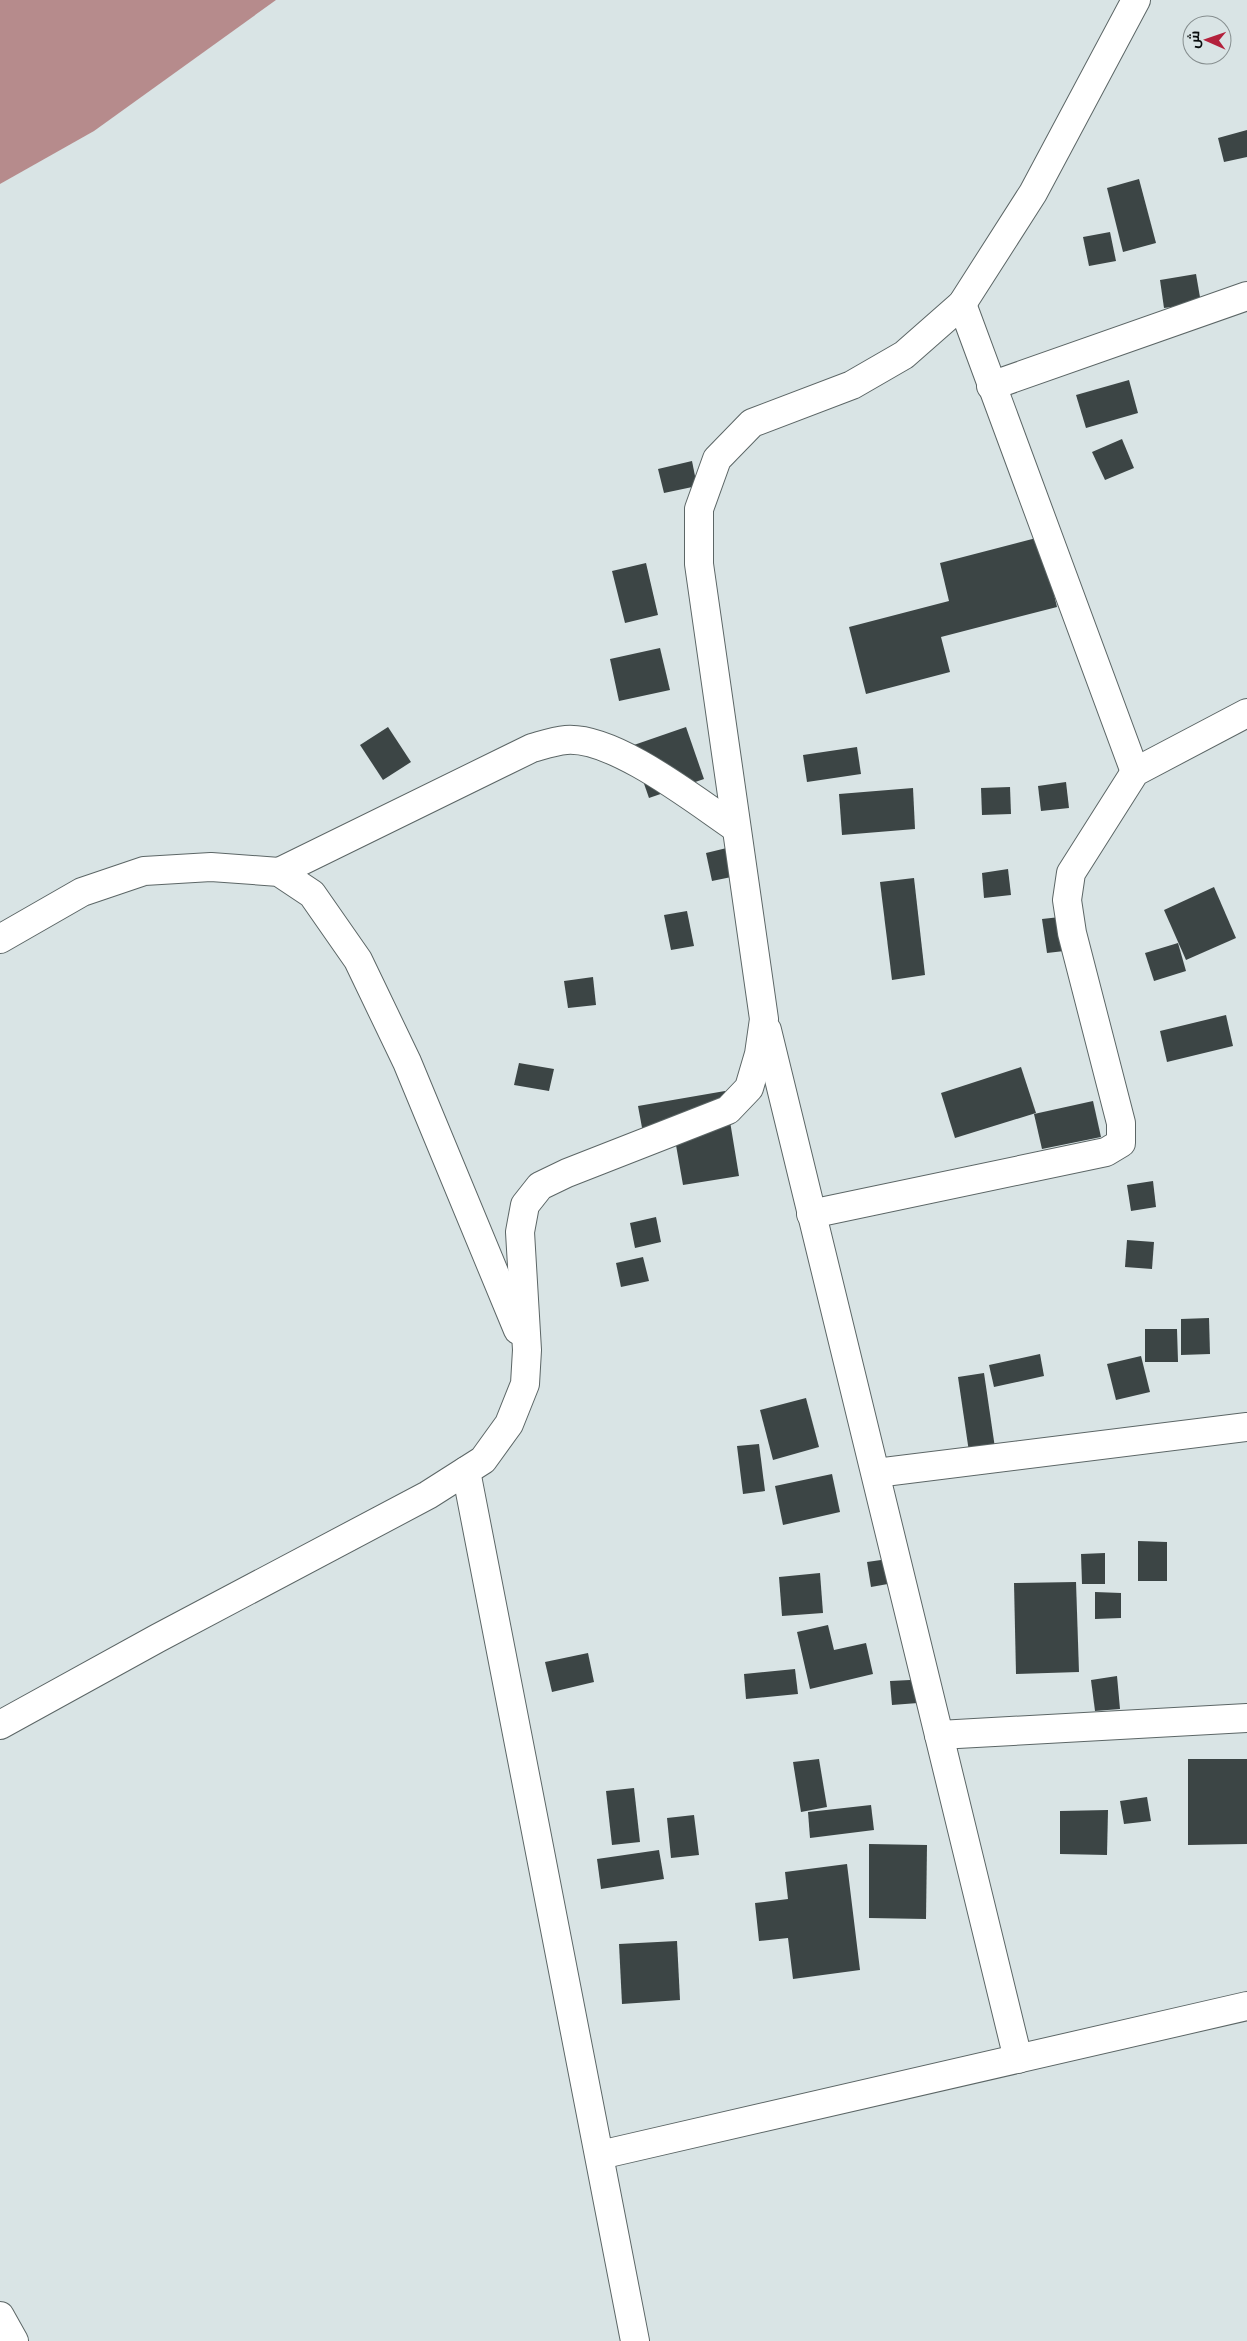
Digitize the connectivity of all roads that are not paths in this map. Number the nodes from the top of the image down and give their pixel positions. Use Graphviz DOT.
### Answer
graph roads {
  1 [pos="1136,0"];
  2 [pos="1247,296"];
  3 [pos="962,304"];
  4 [pos="991,386"];
  5 [pos="1247,713"];
  6 [pos="1135,772"];
  7 [pos="736,828"];
  8 [pos="279,872"];
  9 [pos="0,939"];
  10 [pos="764,1019"];
  11 [pos="811,1214"];
  12 [pos="526,1350"];
  13 [pos="1247,1427"];
  14 [pos="466,1471"];
  15 [pos="876,1472"];
  16 [pos="1247,1718"];
  17 [pos="0,1725"];
  18 [pos="939,1735"];
  19 [pos="1247,2006"];
  20 [pos="1018,2059"];
  21 [pos="600,2155"];
  22 [pos="0,2316"];
  23 [pos="14,2341"];
  24 [pos="635,2341"];
  1 -- 3 [label="street"];
  2 -- 4 [label="street"];
  3 -- 4 [label="street"];
  3 -- 7 [label="street"];
  4 -- 6 [label="street"];
  5 -- 6 [label="street"];
  6 -- 11 [label="street"];
  7 -- 8 [label="street"];
  7 -- 10 [label="street"];
  8 -- 9 [label="street"];
  8 -- 12 [label="street"];
  10 -- 11 [label="street"];
  10 -- 12 [label="street"];
  11 -- 15 [label="street"];
  12 -- 14 [label="street"];
  13 -- 15 [label="street"];
  14 -- 17 [label="street"];
  14 -- 21 [label="street"];
  15 -- 18 [label="street"];
  16 -- 18 [label="street"];
  18 -- 20 [label="street"];
  19 -- 20 [label="street"];
  20 -- 21 [label="street"];
  21 -- 24 [label="street"];
  22 -- 23 [label="street"];
}
